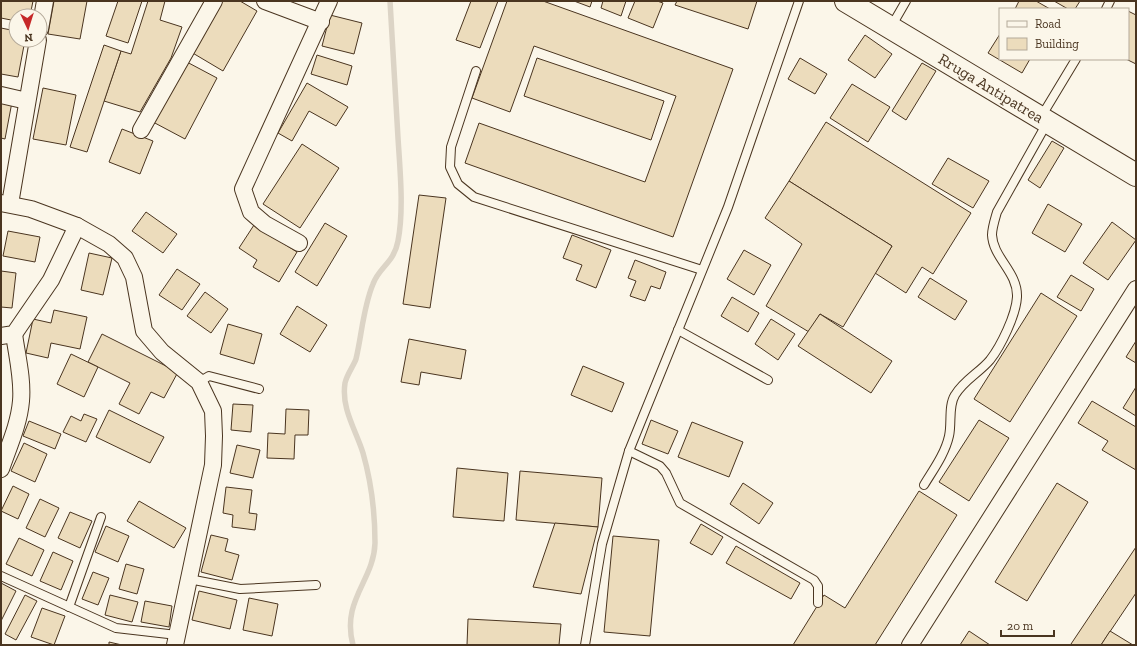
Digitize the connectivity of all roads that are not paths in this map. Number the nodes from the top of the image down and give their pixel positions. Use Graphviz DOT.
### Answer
graph roads {
  1 [pos="214,1"];
  2 [pos="265,1"];
  3 [pos="329,1"];
  4 [pos="799,1"];
  5 [pos="846,1"];
  6 [pos="906,1"];
  7 [pos="320,22"];
  8 [pos="891,28"];
  9 [pos="37,48"];
  10 [pos="1075,60"];
  11 [pos="476,71"];
  12 [pos="1,96"];
  13 [pos="27,101"];
  14 [pos="1044,120"];
  15 [pos="141,130"];
  16 [pos="1136,175"];
  17 [pos="6,203"];
  18 [pos="77,226"];
  19 [pos="299,243"];
  20 [pos="702,270"];
  21 [pos="1136,289"];
  22 [pos="678,330"];
  23 [pos="8,335"];
  24 [pos="768,380"];
  25 [pos="199,382"];
  26 [pos="259,389"];
  27 [pos="629,451"];
  28 [pos="1,469"];
  29 [pos="924,485"];
  30 [pos="100,517"];
  31 [pos="1,576"];
  32 [pos="189,579"];
  33 [pos="316,586"];
  34 [pos="818,603"];
  35 [pos="69,607"];
  36 [pos="176,640"];
  37 [pos="585,645"];
  38 [pos="910,645"];
  1 -- 15 [label="street"];
  2 -- 7 [label="street"];
  3 -- 7 [label="street"];
  4 -- 20 [label="lane"];
  5 -- 8 [label="main road, Rruga Antipatrea"];
  6 -- 8 [label="lane"];
  7 -- 19 [label="street"];
  8 -- 14 [label="main road, Rruga Antipatrea"];
  9 -- 13 [label="street"];
  10 -- 14 [label="lane"];
  11 -- 20 [label="lane"];
  12 -- 13 [label="street"];
  13 -- 17 [label="street"];
  14 -- 16 [label="main road, Rruga Antipatrea"];
  14 -- 29 [label="lane"];
  17 -- 18 [label="street"];
  18 -- 23 [label="street"];
  18 -- 25 [label="street"];
  20 -- 22 [label="lane"];
  21 -- 38 [label="street"];
  22 -- 24 [label="lane"];
  22 -- 27 [label="lane"];
  23 -- 28 [label="street"];
  25 -- 26 [label="lane"];
  25 -- 32 [label="street"];
  27 -- 34 [label="lane"];
  27 -- 37 [label="lane"];
  30 -- 35 [label="lane"];
  31 -- 35 [label="lane"];
  32 -- 33 [label="lane"];
  32 -- 36 [label="street"];
  35 -- 36 [label="lane"];
}
